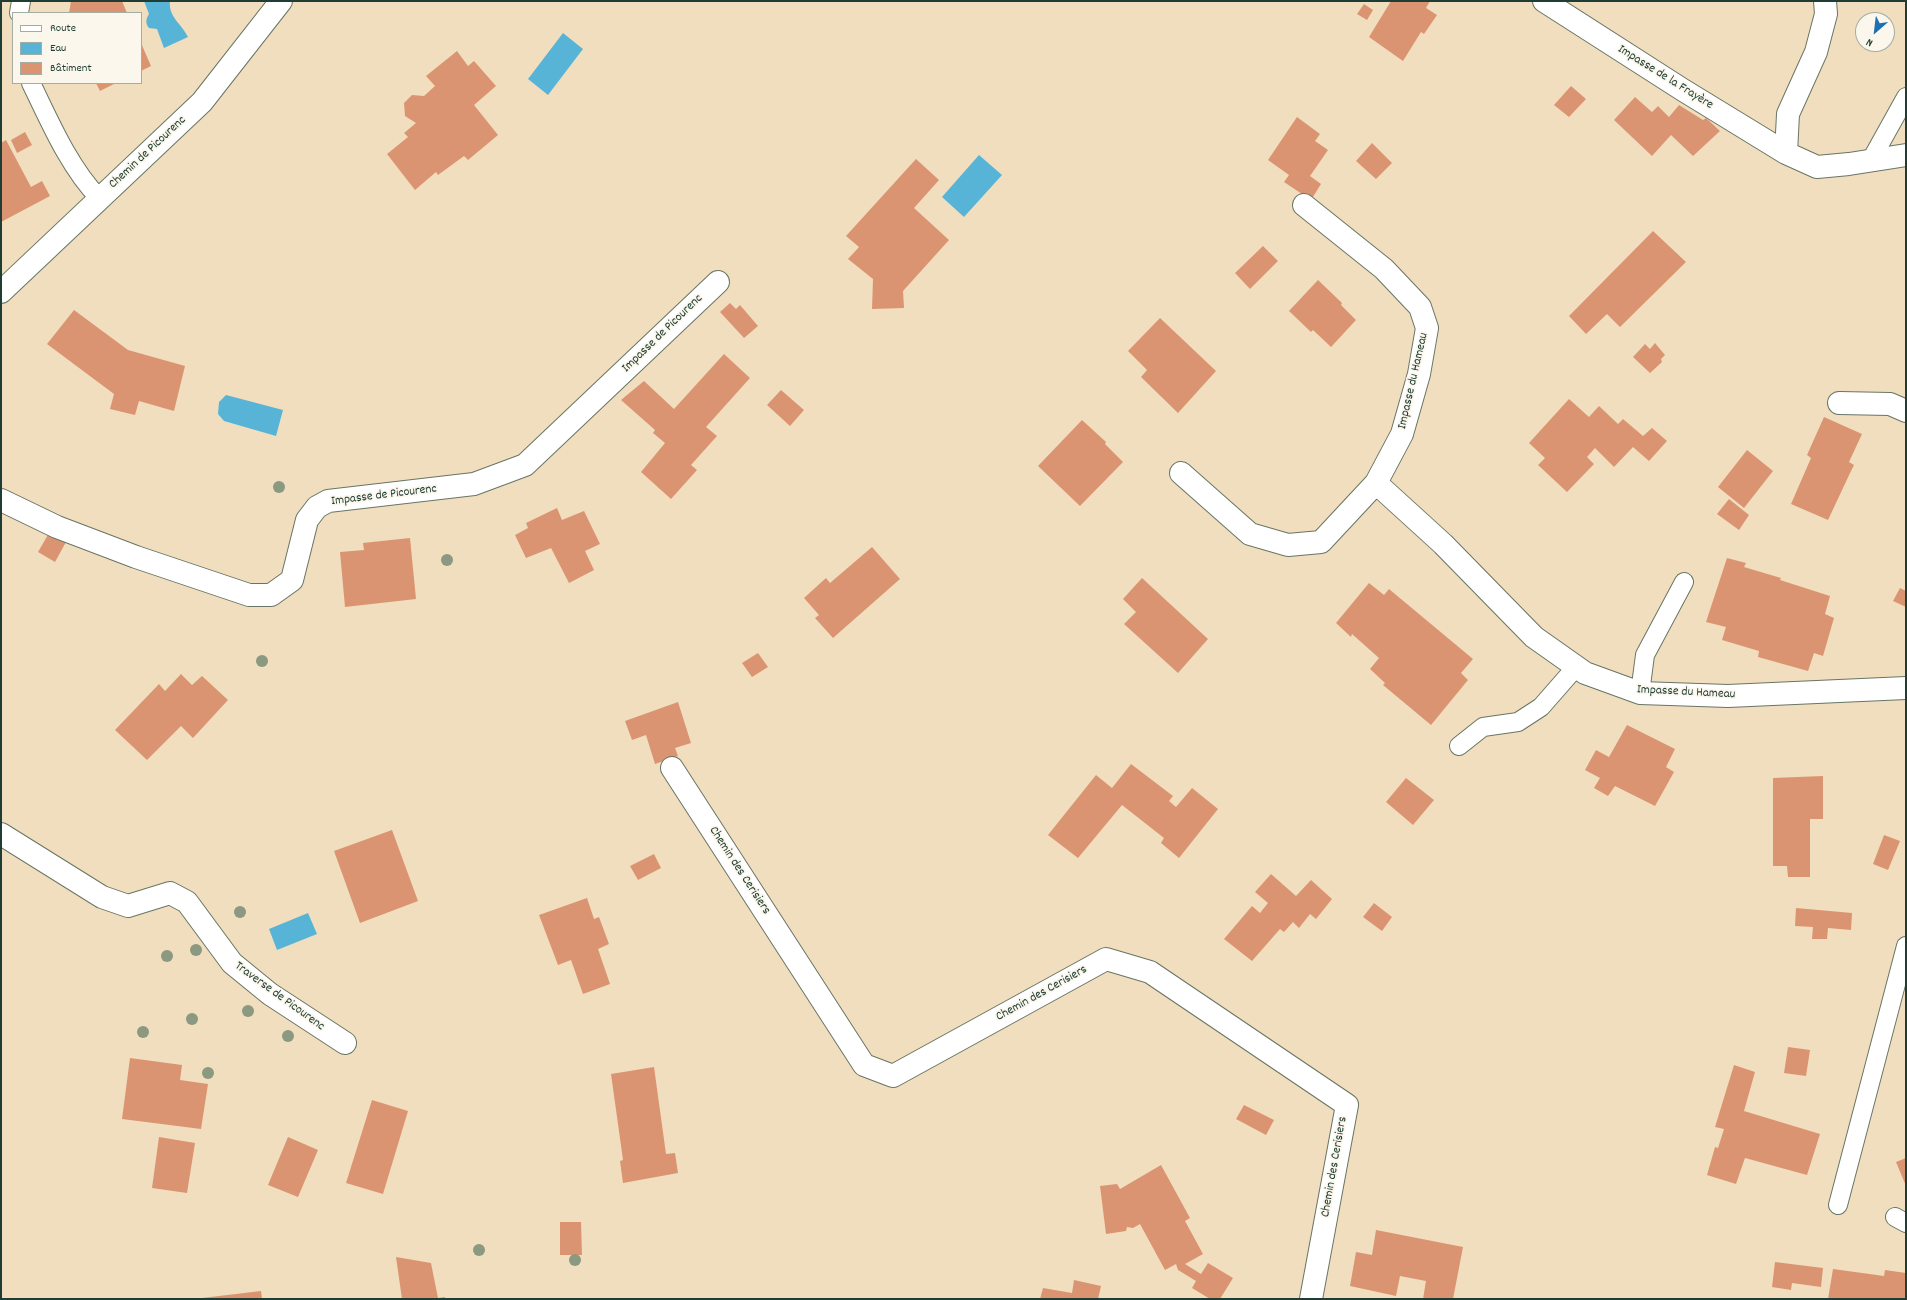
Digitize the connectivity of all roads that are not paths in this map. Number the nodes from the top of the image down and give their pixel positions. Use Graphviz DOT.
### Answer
graph roads {
  1 [pos="21,1"];
  2 [pos="281,1"];
  3 [pos="1544,1"];
  4 [pos="1826,1"];
  5 [pos="19,12"];
  6 [pos="31,84"];
  7 [pos="1906,97"];
  8 [pos="1786,153"];
  9 [pos="1906,155"];
  10 [pos="1871,160"];
  11 [pos="99,198"];
  12 [pos="1304,205"];
  13 [pos="718,282"];
  14 [pos="1,292"];
  15 [pos="1839,403"];
  16 [pos="1906,411"];
  17 [pos="1181,473"];
  18 [pos="1376,483"];
  19 [pos="1,500"];
  20 [pos="1684,582"];
  21 [pos="1576,667"];
  22 [pos="1906,688"];
  23 [pos="1640,693"];
  24 [pos="1459,746"];
  25 [pos="672,768"];
  26 [pos="1,834"];
  27 [pos="1906,946"];
  28 [pos="345,1043"];
  29 [pos="1838,1205"];
  30 [pos="1312,1299"];
  1 -- 5 [label="lane"];
  2 -- 11 [label="street, Chemin de Picourenc"];
  3 -- 8 [label="street, Impasse de la Frayère"];
  4 -- 8 [label="street"];
  6 -- 11 [label="lane"];
  7 -- 10 [label="lane"];
  8 -- 10 [label="street, Impasse de la Frayère"];
  9 -- 10 [label="street, Impasse de la Frayère"];
  11 -- 14 [label="street, Chemin de Picourenc"];
  12 -- 18 [label="street, Impasse du Hameau"];
  13 -- 19 [label="street, Impasse de Picourenc"];
  15 -- 16 [label="street"];
  17 -- 18 [label="street, Impasse du Hameau"];
  18 -- 21 [label="street, Impasse du Hameau"];
  20 -- 23 [label="lane"];
  21 -- 23 [label="street, Impasse du Hameau"];
  21 -- 24 [label="lane"];
  22 -- 23 [label="street, Impasse du Hameau"];
  25 -- 30 [label="street, Chemin des Cerisiers"];
  26 -- 28 [label="street, Traverse de Picourenc"];
  27 -- 29 [label="lane"];
}
